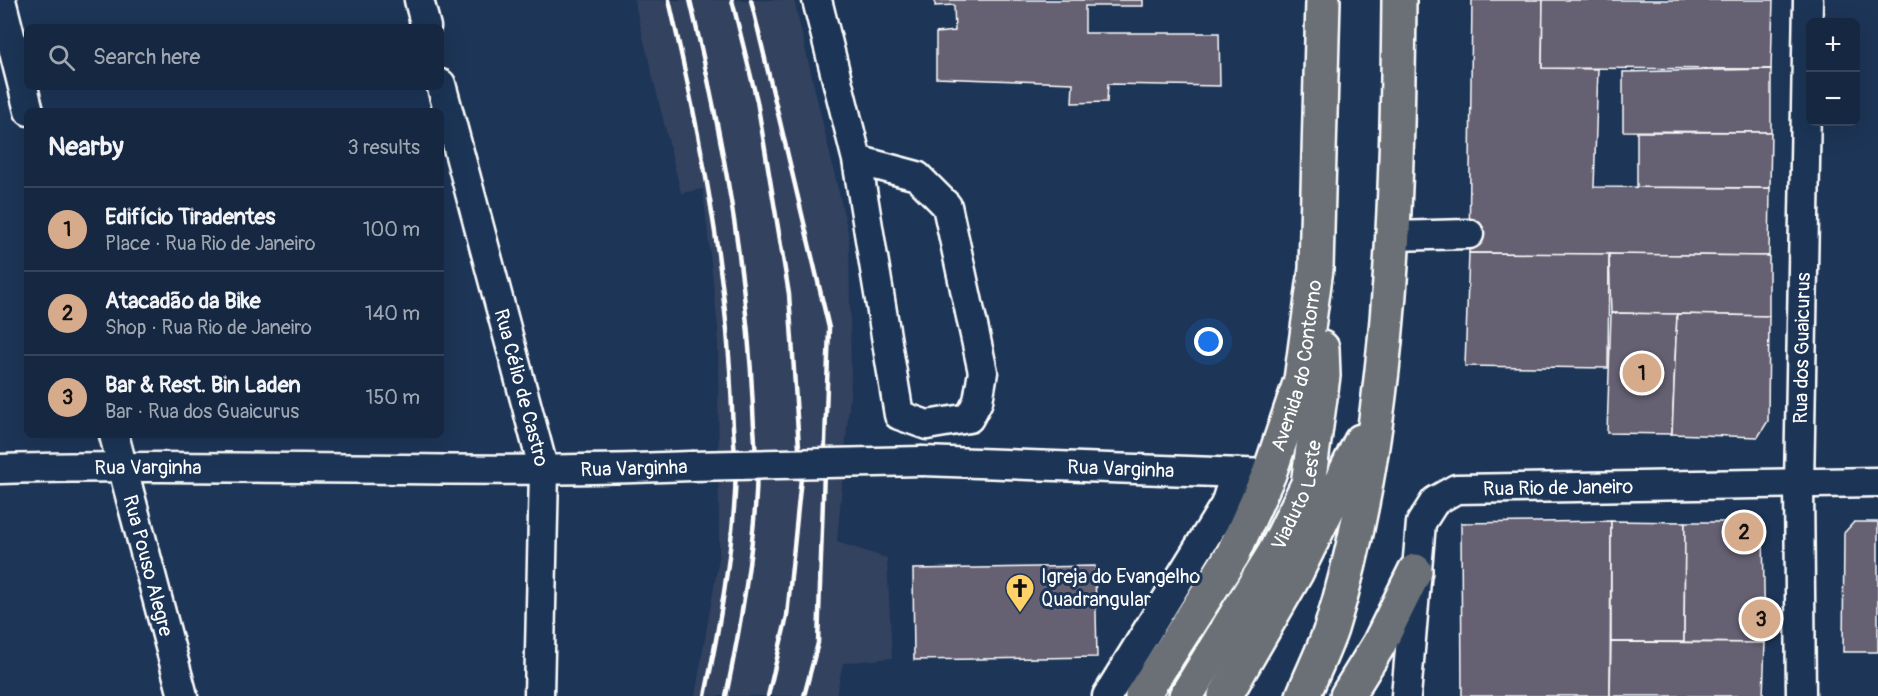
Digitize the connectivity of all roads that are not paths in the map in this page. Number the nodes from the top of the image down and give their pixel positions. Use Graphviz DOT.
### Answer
graph roads {
  1 [pos="3,0"];
  2 [pos="419,0"];
  3 [pos="817,0"];
  4 [pos="1399,0"];
  5 [pos="1808,0"];
  6 [pos="1324,4"];
  7 [pos="425,24"];
  8 [pos="24,90"];
  9 [pos="24,90"];
  10 [pos="443,90"];
  11 [pos="28,108"];
  12 [pos="856,160"];
  13 [pos="1469,234"];
  14 [pos="1392,236"];
  15 [pos="1316,269"];
  16 [pos="1377,410"];
  17 [pos="115,438"];
  18 [pos="122,465"];
  19 [pos="0,469"];
  20 [pos="544,471"];
  21 [pos="1235,474"];
  22 [pos="1269,474"];
  23 [pos="1878,482"];
  24 [pos="1799,485"];
  25 [pos="1415,571"];
  26 [pos="1303,690"];
  27 [pos="1406,695"];
  28 [pos="183,696"];
  29 [pos="539,696"];
  30 [pos="1107,696"];
  31 [pos="1142,696"];
  32 [pos="1186,696"];
  33 [pos="1225,696"];
  34 [pos="1347,696"];
  35 [pos="1801,696"];
  1 -- 9 [label="street"];
  2 -- 7 [label="street"];
  3 -- 12 [label="street"];
  4 -- 14 [label="main road"];
  5 -- 24 [label="street, Rua dos Guaicurus"];
  6 -- 15 [label="main road, Avenida do Contorno"];
  8 -- 11 [label="street"];
  10 -- 20 [label="street, Rua Célio de Castro"];
  12 -- 12 [label="street"];
  13 -- 14 [label="street"];
  14 -- 16 [label="main road"];
  15 -- 22 [label="main road, Avenida do Contorno"];
  15 -- 32 [label="main road, Viaduto Leste"];
  16 -- 26 [label="main road"];
  16 -- 33 [label="main road, Viaduto Leste"];
  17 -- 18 [label="street, Rua Pouso Alegre"];
  18 -- 19 [label="street, Rua Varginha"];
  18 -- 20 [label="street, Rua Varginha"];
  18 -- 28 [label="street, Rua Pouso Alegre"];
  20 -- 21 [label="street, Rua Varginha, bridge"];
  20 -- 29 [label="street, Rua Célio de Castro"];
  21 -- 22 [label="street, Rua Varginha"];
  21 -- 30 [label="street"];
  22 -- 31 [label="main road, Avenida do Contorno"];
  23 -- 24 [label="street, Rua Rio de Janeiro"];
  24 -- 25 [label="street, Rua Rio de Janeiro"];
  24 -- 35 [label="street, Rua dos Guaicurus"];
  25 -- 27 [label="street, Rua Rio de Janeiro"];
  25 -- 34 [label="main road"];
}
